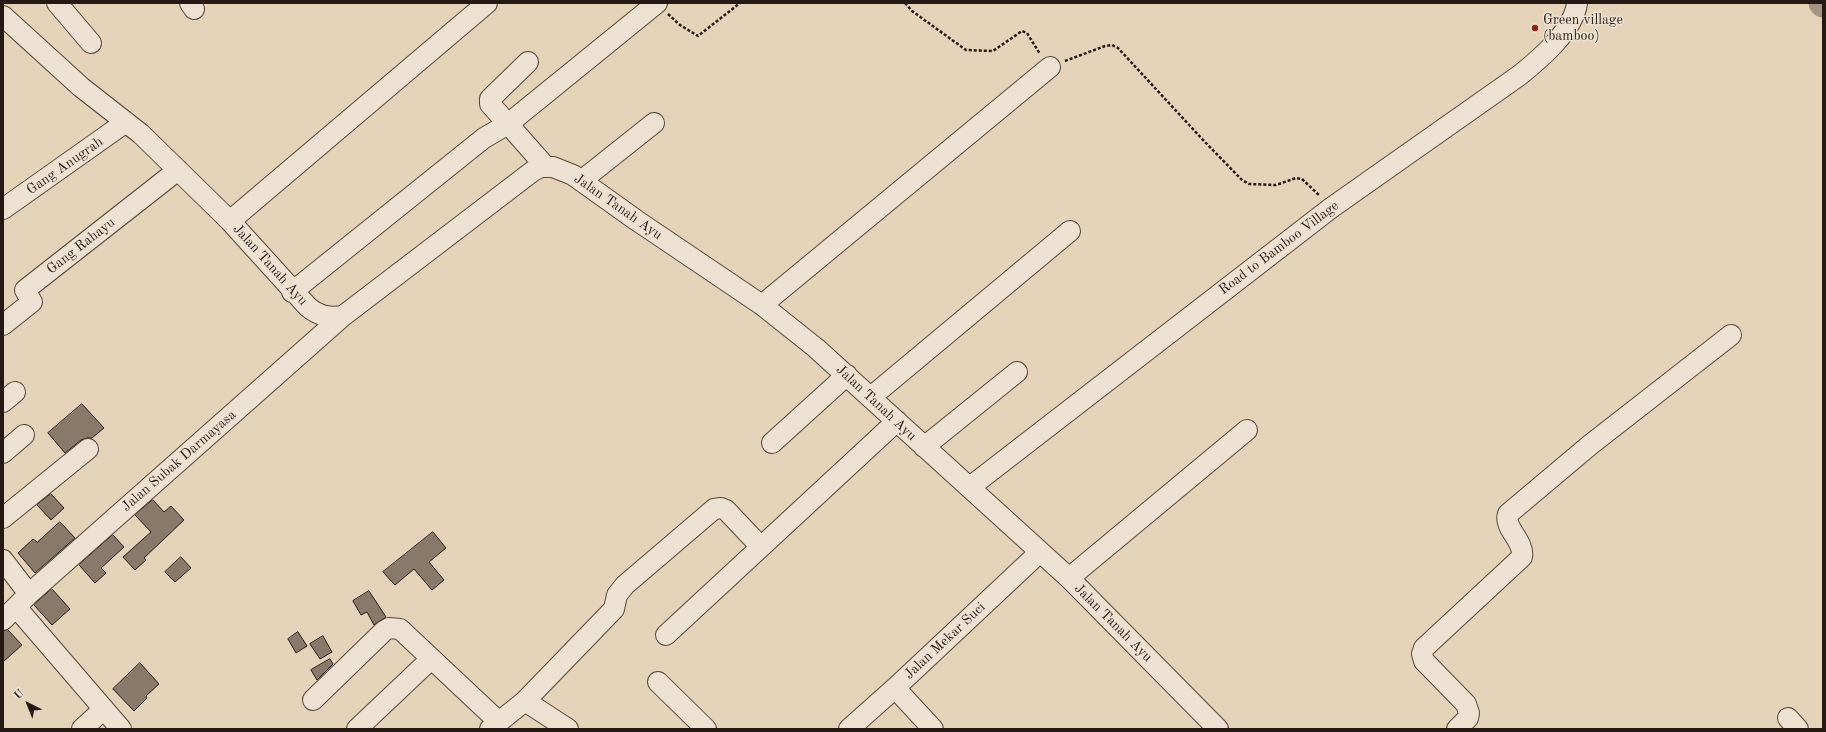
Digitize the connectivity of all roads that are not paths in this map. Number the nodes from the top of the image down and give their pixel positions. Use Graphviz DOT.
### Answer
graph roads {
  1 [pos="57,3"];
  2 [pos="487,3"];
  3 [pos="658,3"];
  4 [pos="1577,3"];
  5 [pos="3,16"];
  6 [pos="91,43"];
  7 [pos="528,62"];
  8 [pos="1050,67"];
  9 [pos="126,122"];
  10 [pos="654,122"];
  11 [pos="508,124"];
  12 [pos="546,166"];
  13 [pos="178,170"];
  14 [pos="582,181"];
  15 [pos="3,209"];
  16 [pos="230,221"];
  17 [pos="1070,231"];
  18 [pos="292,292"];
  19 [pos="762,305"];
  20 [pos="343,316"];
  21 [pos="3,325"];
  22 [pos="1731,335"];
  23 [pos="1018,372"];
  24 [pos="847,375"];
  25 [pos="871,397"];
  26 [pos="897,421"];
  27 [pos="1247,430"];
  28 [pos="24,435"];
  29 [pos="772,443"];
  30 [pos="924,447"];
  31 [pos="88,449"];
  32 [pos="3,453"];
  33 [pos="970,487"];
  34 [pos="3,517"];
  35 [pos="761,547"];
  36 [pos="1040,552"];
  37 [pos="3,560"];
  38 [pos="1069,578"];
  39 [pos="16,607"];
  40 [pos="666,635"];
  41 [pos="431,659"];
  42 [pos="658,682"];
  43 [pos="895,688"];
  44 [pos="313,700"];
  45 [pos="525,701"];
  46 [pos="104,709"];
  47 [pos="494,725"];
  48 [pos="82,729"];
  49 [pos="121,729"];
  50 [pos="357,729"];
  51 [pos="568,729"];
  52 [pos="706,729"];
  53 [pos="849,729"];
  54 [pos="933,729"];
  55 [pos="1218,729"];
  56 [pos="1457,729"];
  1 -- 6 [label="street"];
  2 -- 16 [label="street"];
  3 -- 11 [label="street"];
  4 -- 33 [label="street, Road to Bamboo Village"];
  5 -- 9 [label="street, Jalan Tanah Ayu"];
  7 -- 11 [label="street"];
  8 -- 19 [label="street"];
  9 -- 13 [label="street, Jalan Tanah Ayu"];
  9 -- 15 [label="street, Gang Anugrah"];
  10 -- 14 [label="street"];
  11 -- 12 [label="street"];
  11 -- 18 [label="street"];
  12 -- 14 [label="street, Jalan Tanah Ayu"];
  12 -- 20 [label="street"];
  13 -- 16 [label="street, Jalan Tanah Ayu"];
  13 -- 21 [label="street, Gang Rahayu"];
  14 -- 19 [label="street, Jalan Tanah Ayu"];
  16 -- 18 [label="street, Jalan Tanah Ayu"];
  17 -- 25 [label="street"];
  18 -- 20 [label="street, Jalan Tanah Ayu"];
  19 -- 24 [label="street, Jalan Tanah Ayu"];
  20 -- 39 [label="street, Jalan Subak Darmayasa"];
  22 -- 56 [label="street"];
  23 -- 30 [label="street"];
  24 -- 25 [label="street, Jalan Tanah Ayu"];
  24 -- 29 [label="street"];
  25 -- 26 [label="street, Jalan Tanah Ayu"];
  26 -- 30 [label="street, Jalan Tanah Ayu"];
  26 -- 35 [label="street"];
  27 -- 38 [label="street"];
  28 -- 32 [label="street"];
  30 -- 33 [label="street, Jalan Tanah Ayu"];
  31 -- 34 [label="street"];
  33 -- 36 [label="street, Jalan Tanah Ayu"];
  35 -- 40 [label="street"];
  35 -- 45 [label="street"];
  36 -- 38 [label="street, Jalan Tanah Ayu"];
  36 -- 43 [label="street, Jalan Mekar Suci"];
  37 -- 39 [label="street"];
  38 -- 55 [label="street, Jalan Tanah Ayu"];
  39 -- 46 [label="street"];
  41 -- 44 [label="street"];
  41 -- 47 [label="street"];
  41 -- 50 [label="street"];
  42 -- 52 [label="street"];
  43 -- 53 [label="street, Jalan Mekar Suci"];
  43 -- 54 [label="street"];
  45 -- 47 [label="street"];
  45 -- 51 [label="street"];
  46 -- 48 [label="street"];
  46 -- 49 [label="street"];
}
